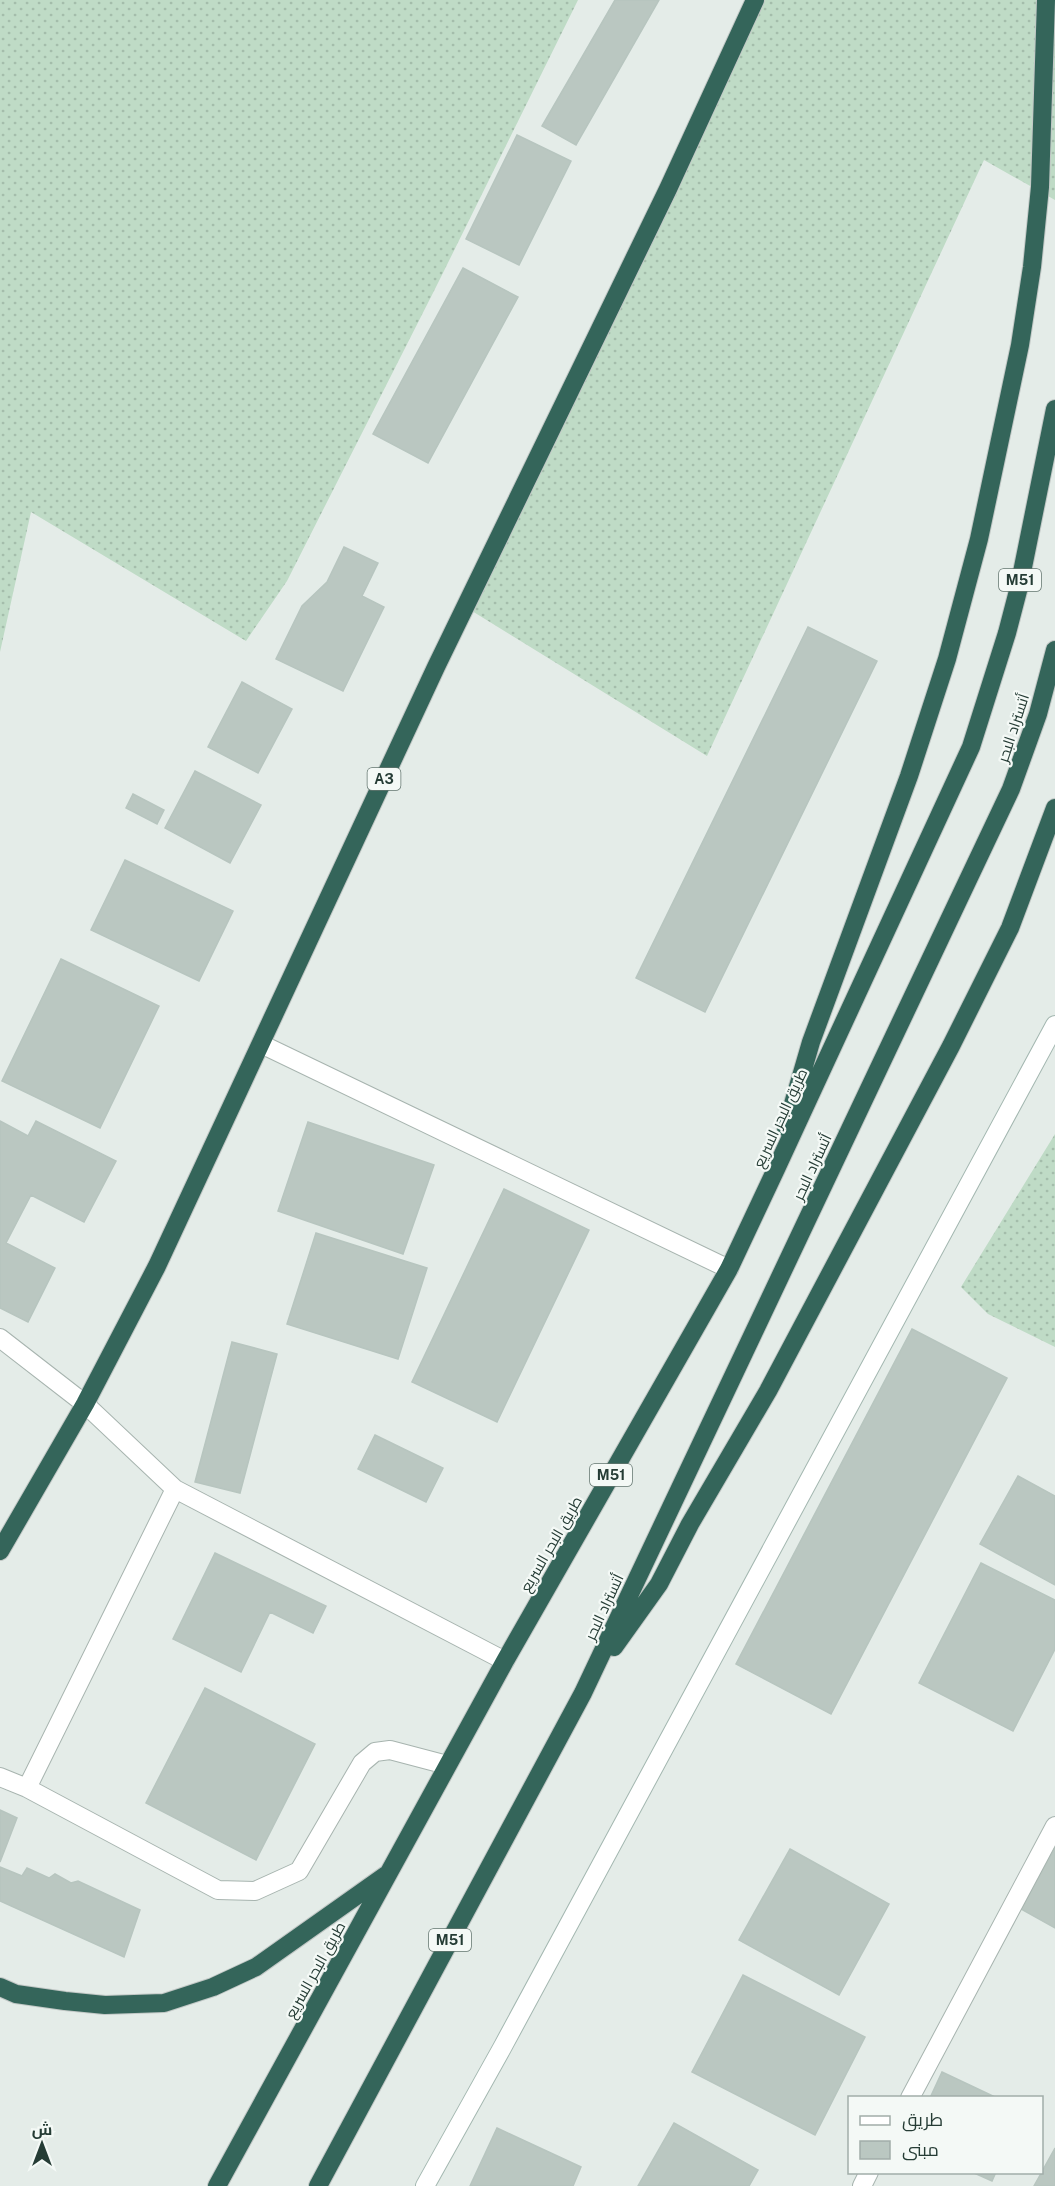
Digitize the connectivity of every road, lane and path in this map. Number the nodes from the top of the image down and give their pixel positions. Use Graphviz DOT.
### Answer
graph roads {
  1 [pos="755,0"];
  2 [pos="1046,0"];
  3 [pos="1055,409"];
  4 [pos="1055,650"];
  5 [pos="1055,808"];
  6 [pos="1055,1025"];
  7 [pos="261,1044"];
  8 [pos="777,1167"];
  9 [pos="729,1269"];
  10 [pos="0,1338"];
  11 [pos="85,1404"];
  12 [pos="174,1489"];
  13 [pos="0,1551"];
  14 [pos="505,1661"];
  15 [pos="583,1693"];
  16 [pos="447,1766"];
  17 [pos="0,1777"];
  18 [pos="27,1788"];
  19 [pos="1055,1826"];
  20 [pos="390,1872"];
  21 [pos="0,1987"];
  22 [pos="911,2096"];
  23 [pos="217,2186"];
  24 [pos="318,2186"];
  25 [pos="425,2186"];
  1 -- 7 [label="highway, A3"];
  2 -- 8 [label="highway"];
  3 -- 8 [label="highway, طريق البحر السريع / M51"];
  4 -- 15 [label="highway, أتستراد البحر / M51"];
  5 -- 15 [label="highway"];
  6 -- 25 [label="street"];
  7 -- 9 [label="street"];
  7 -- 11 [label="highway, A3"];
  8 -- 9 [label="highway, طريق البحر السريع / M51"];
  9 -- 14 [label="highway, طريق البحر السريع / M51"];
  10 -- 11 [label="street"];
  11 -- 12 [label="street"];
  11 -- 13 [label="highway, A3"];
  12 -- 14 [label="street"];
  12 -- 18 [label="street"];
  14 -- 16 [label="highway, طريق البحر السريع / M51"];
  15 -- 24 [label="highway, M51"];
  16 -- 18 [label="street"];
  16 -- 20 [label="highway, طريق البحر السريع / M51"];
  17 -- 18 [label="street"];
  19 -- 22 [label="street"];
  20 -- 21 [label="highway"];
  20 -- 23 [label="highway, طريق البحر السريع / M51"];
}
